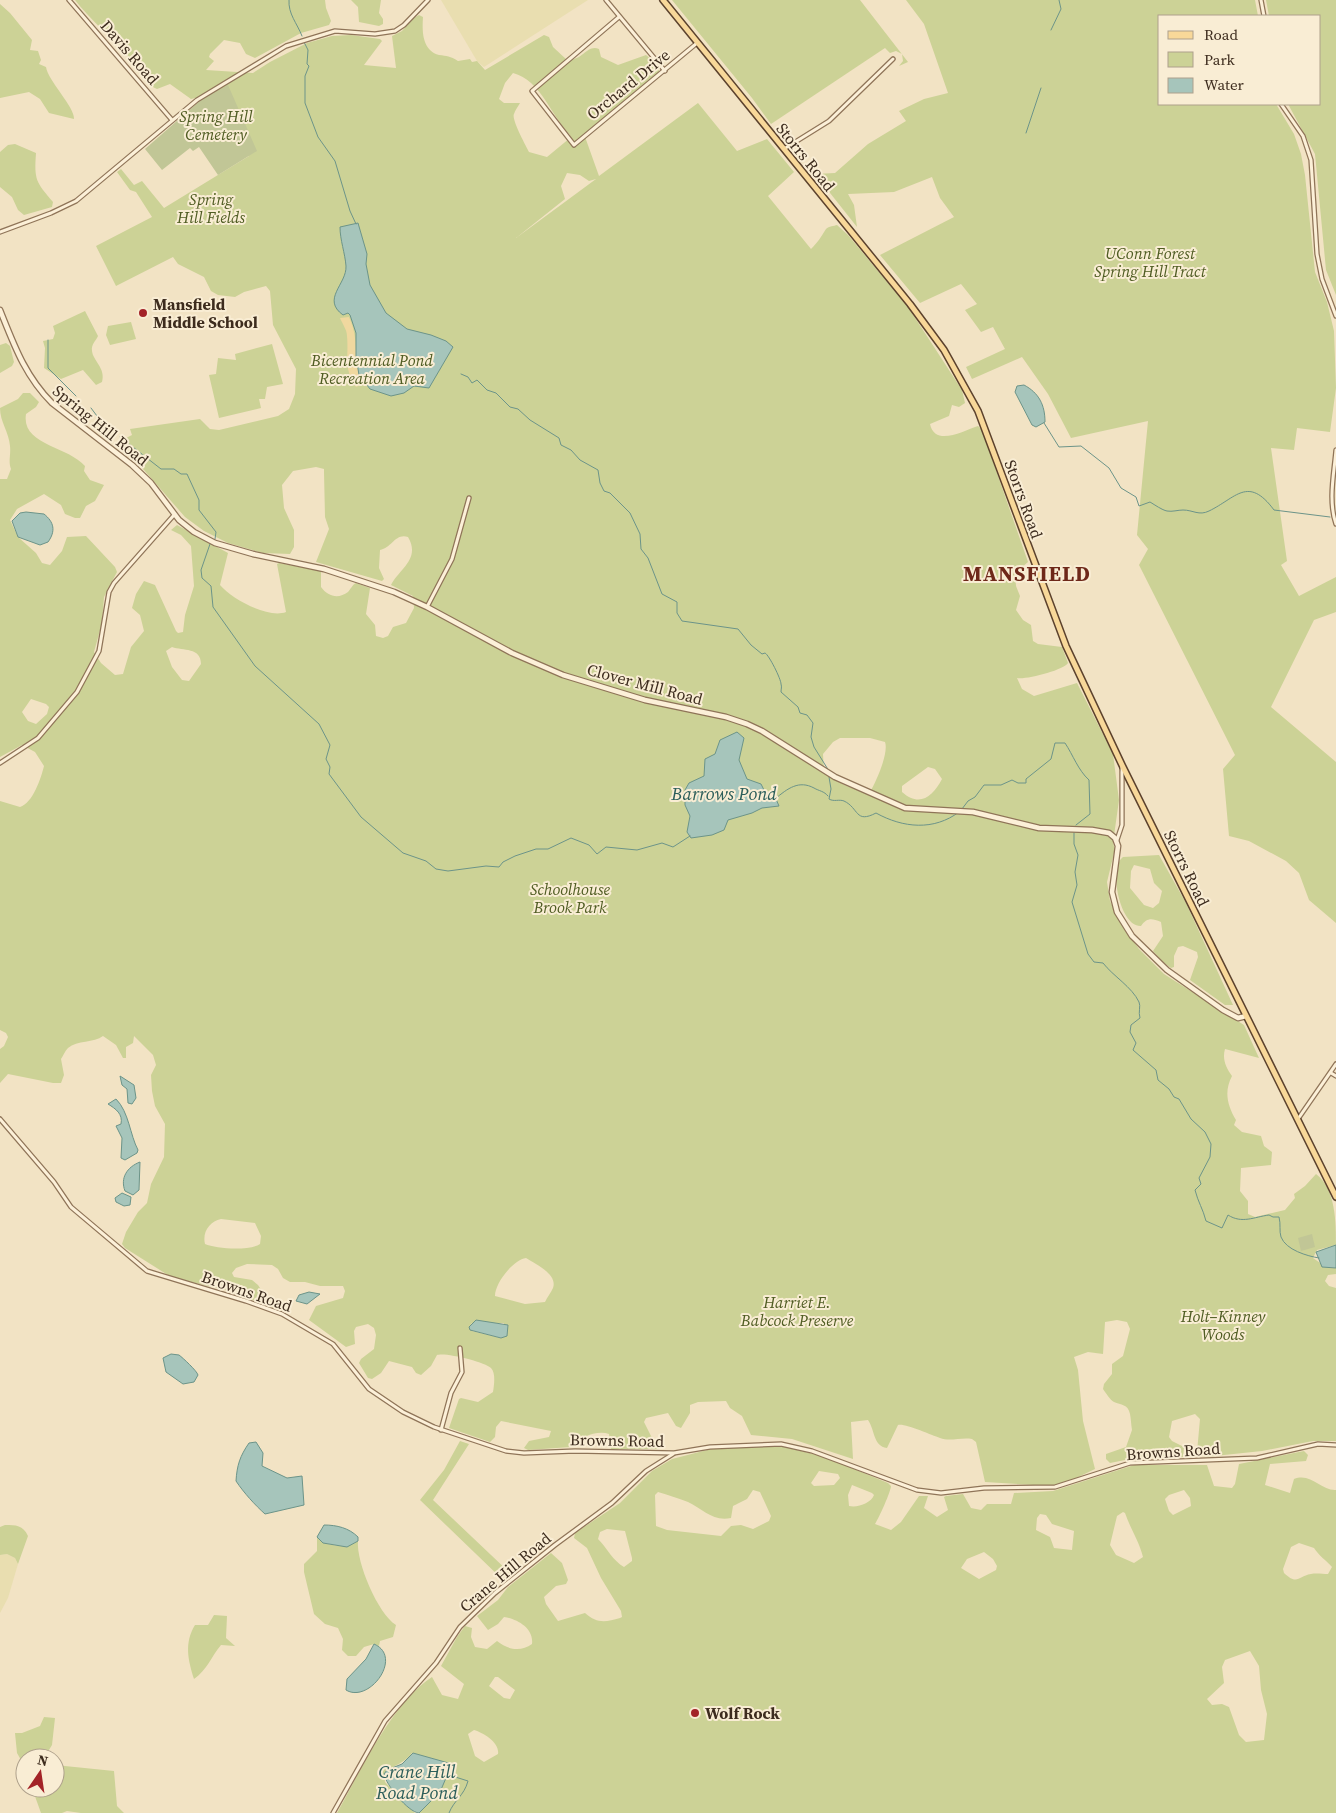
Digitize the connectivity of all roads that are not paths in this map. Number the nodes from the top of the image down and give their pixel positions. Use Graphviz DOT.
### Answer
graph roads {
  1 [pos="69,0"];
  2 [pos="428,0"];
  3 [pos="606,0"];
  4 [pos="664,0"];
  5 [pos="1261,0"];
  6 [pos="1264,15"];
  7 [pos="619,17"];
  8 [pos="698,43"];
  9 [pos="894,59"];
  10 [pos="665,72"];
  11 [pos="1282,105"];
  12 [pos="172,120"];
  13 [pos="784,149"];
  14 [pos="0,232"];
  15 [pos="0,310"];
  16 [pos="1336,316"];
  17 [pos="1336,450"];
  18 [pos="469,498"];
  19 [pos="174,515"];
  20 [pos="1336,524"];
  21 [pos="427,607"];
  22 [pos="0,763"];
  23 [pos="1122,765"];
  24 [pos="1117,841"];
  25 [pos="1246,1016"];
  26 [pos="1336,1064"];
  27 [pos="1331,1073"];
  28 [pos="1336,1076"];
  29 [pos="0,1119"];
  30 [pos="1298,1120"];
  31 [pos="1336,1198"];
  32 [pos="460,1348"];
  33 [pos="441,1430"];
  34 [pos="1336,1446"];
  35 [pos="674,1453"];
  36 [pos="332,1813"];
  1 -- 12 [label="street, Davis Road"];
  2 -- 12 [label="street"];
  3 -- 7 [label="street"];
  4 -- 8 [label="main road, Storrs Road"];
  5 -- 6 [label="street"];
  7 -- 10 [label="street"];
  7 -- 10 [label="street, Orchard Drive"];
  8 -- 10 [label="street, Orchard Drive"];
  8 -- 13 [label="main road, Storrs Road"];
  9 -- 13 [label="street"];
  11 -- 16 [label="street"];
  12 -- 14 [label="street"];
  13 -- 23 [label="main road, Storrs Road"];
  15 -- 19 [label="street, Spring Hill Road"];
  17 -- 20 [label="street"];
  18 -- 21 [label="street"];
  19 -- 21 [label="street, Clover Mill Road"];
  19 -- 22 [label="street"];
  21 -- 24 [label="street, Clover Mill Road"];
  23 -- 24 [label="street"];
  23 -- 25 [label="main road, Storrs Road"];
  24 -- 25 [label="street"];
  25 -- 30 [label="main road, Storrs Road"];
  26 -- 27 [label="street"];
  27 -- 28 [label="street"];
  27 -- 30 [label="street"];
  29 -- 33 [label="street, Browns Road"];
  30 -- 31 [label="main road, Storrs Road"];
  32 -- 33 [label="street"];
  33 -- 35 [label="street, Browns Road"];
  34 -- 35 [label="street, Browns Road"];
  35 -- 36 [label="street, Crane Hill Road"];
}
